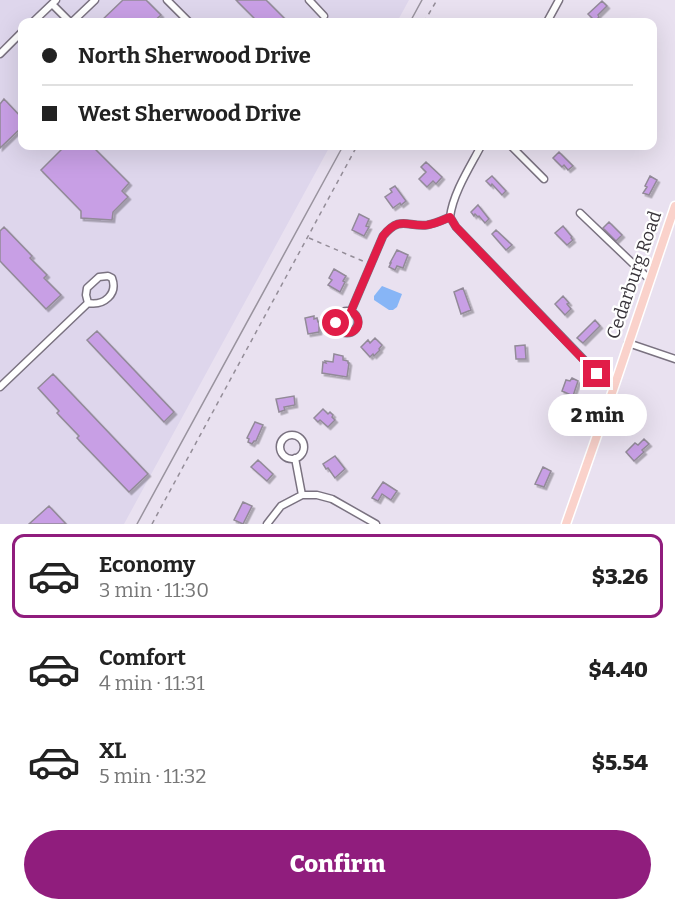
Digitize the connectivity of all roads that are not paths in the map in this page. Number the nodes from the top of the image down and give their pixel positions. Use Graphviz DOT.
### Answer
graph roads {
  1 [pos="95,0"];
  2 [pos="166,0"];
  3 [pos="309,0"];
  4 [pos="559,0"];
  5 [pos="54,2"];
  6 [pos="324,16"];
  7 [pos="37,18"];
  8 [pos="68,18"];
  9 [pos="75,18"];
  10 [pos="185,18"];
  11 [pos="549,18"];
  12 [pos="18,37"];
  13 [pos="0,54"];
  14 [pos="479,150"];
  15 [pos="515,150"];
  16 [pos="544,179"];
  17 [pos="675,206"];
  18 [pos="580,213"];
  19 [pos="450,217"];
  20 [pos="650,279"];
  21 [pos="88,303"];
  22 [pos="351,311"];
  23 [pos="628,344"];
  24 [pos="675,359"];
  25 [pos="0,387"];
  26 [pos="613,390"];
  27 [pos="295,458"];
  28 [pos="302,495"];
  29 [pos="267,524"];
  30 [pos="376,524"];
  31 [pos="566,524"];
  1 -- 9 [label="street"];
  2 -- 10 [label="street"];
  3 -- 6 [label="street"];
  4 -- 11 [label="street"];
  5 -- 7 [label="street"];
  5 -- 8 [label="street"];
  12 -- 13 [label="street"];
  14 -- 19 [label="street"];
  15 -- 16 [label="street"];
  17 -- 20 [label="main road, Cedarburg Road"];
  18 -- 20 [label="street"];
  19 -- 22 [label="street"];
  19 -- 26 [label="street"];
  20 -- 23 [label="main road, Cedarburg Road"];
  21 -- 21 [label="street"];
  21 -- 25 [label="street"];
  23 -- 24 [label="street"];
  23 -- 26 [label="main road, Cedarburg Road"];
  26 -- 31 [label="main road, Cedarburg Road"];
  27 -- 28 [label="street"];
  28 -- 29 [label="street"];
  28 -- 30 [label="street"];
}
